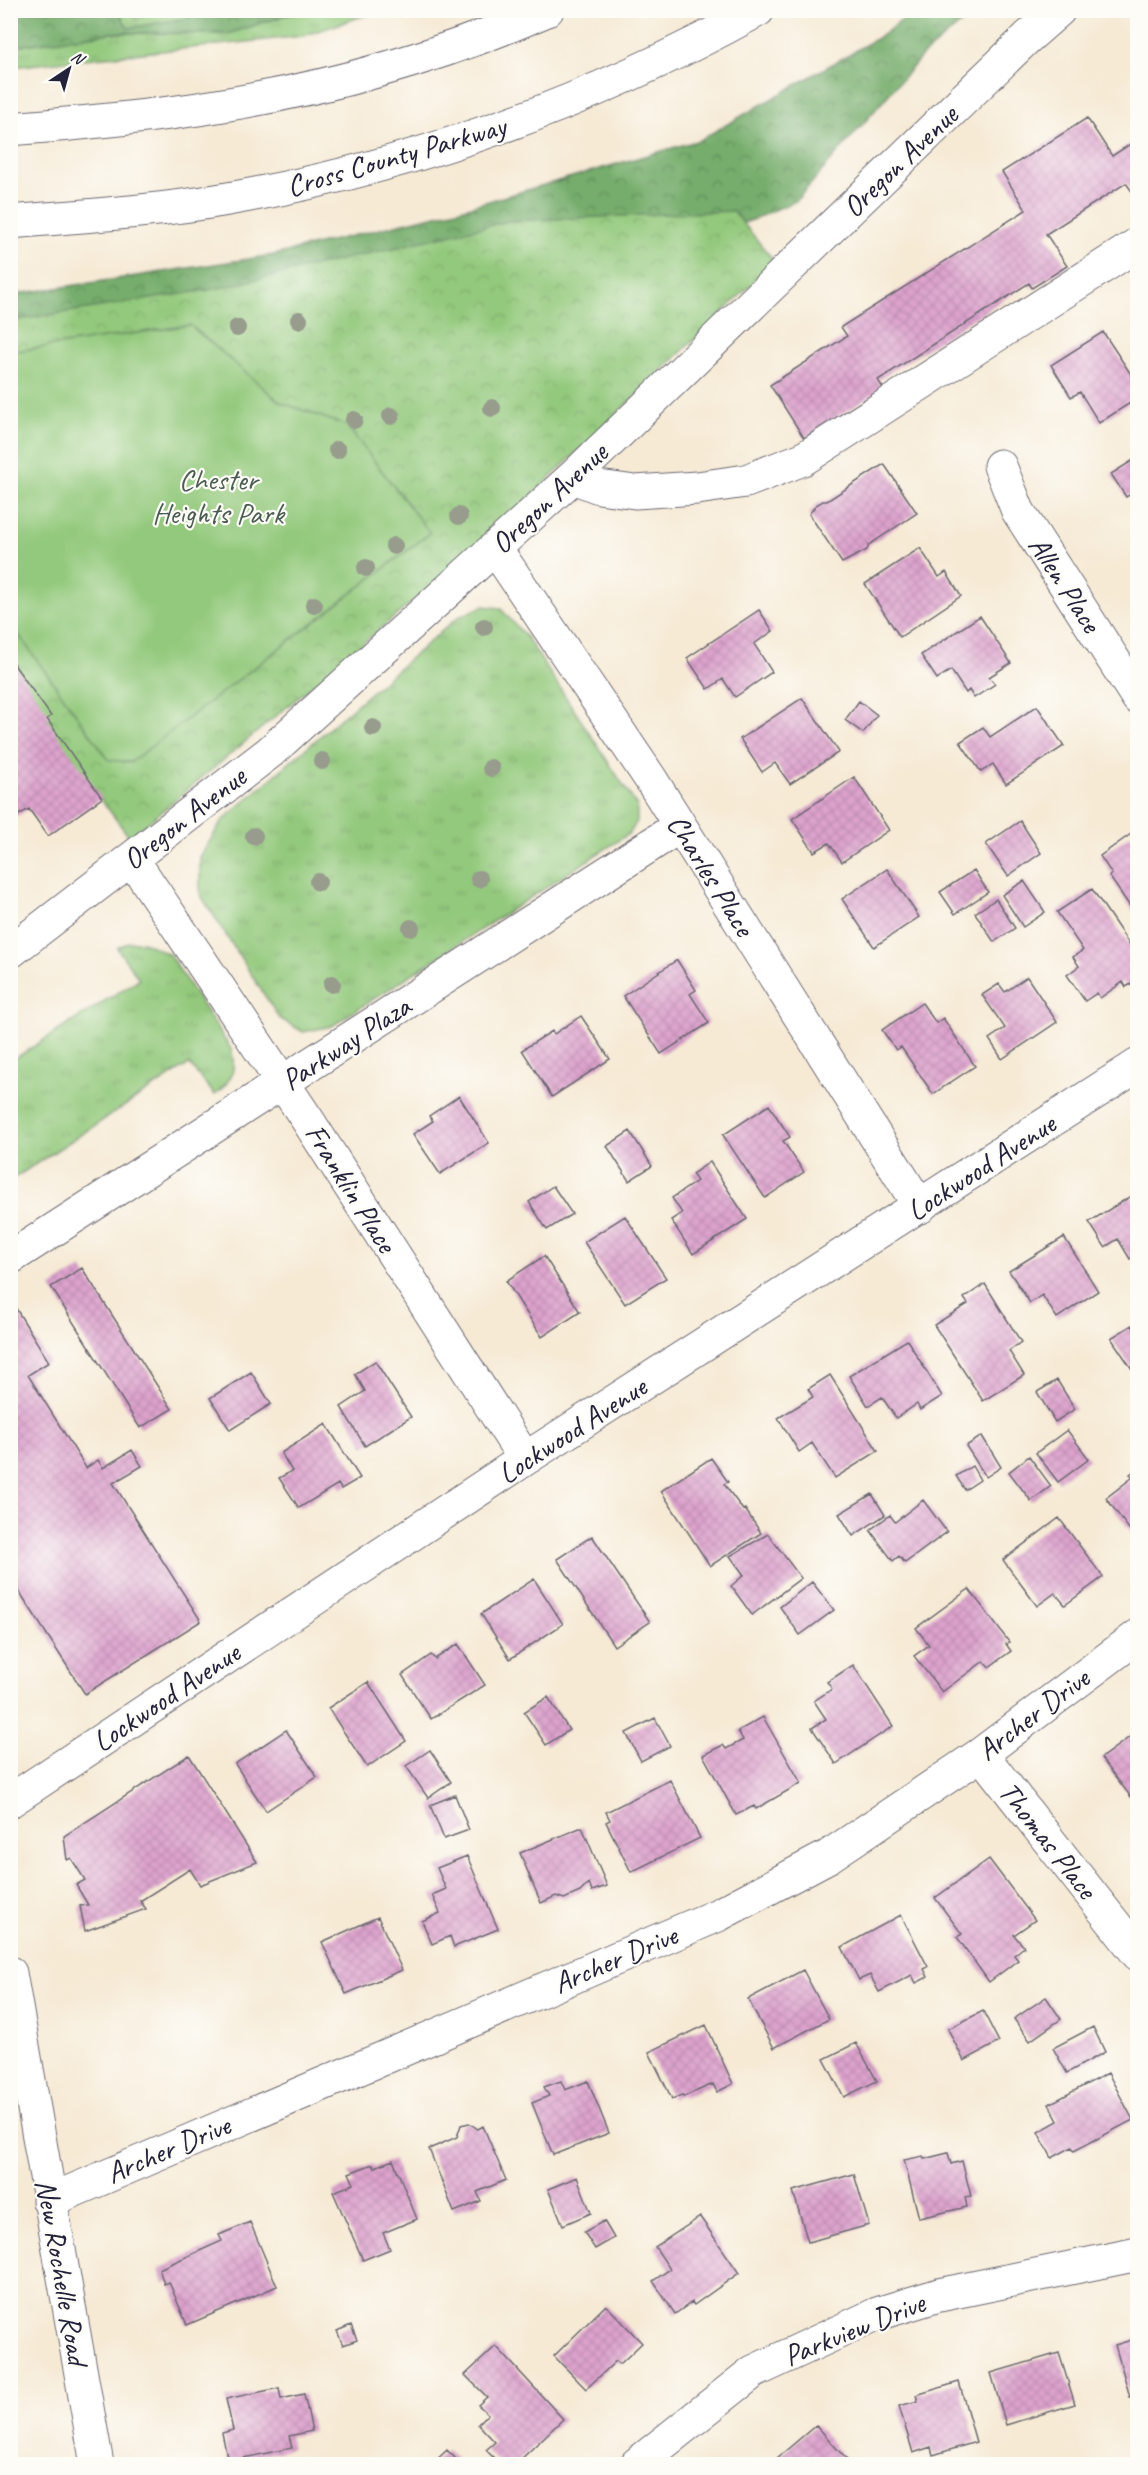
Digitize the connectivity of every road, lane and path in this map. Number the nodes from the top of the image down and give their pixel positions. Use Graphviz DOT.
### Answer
graph roads {
  1 [pos="547,10"];
  2 [pos="758,10"];
  3 [pos="1059,10"];
  4 [pos="10,129"];
  5 [pos="10,222"];
  6 [pos="1137,244"];
  7 [pos="1000,466"];
  8 [pos="573,477"];
  9 [pos="495,548"];
  10 [pos="1137,698"];
  11 [pos="680,826"];
  12 [pos="132,859"];
  13 [pos="10,952"];
  14 [pos="1137,1065"];
  15 [pos="284,1083"];
  16 [pos="920,1207"];
  17 [pos="10,1258"];
  18 [pos="525,1460"];
  19 [pos="1137,1636"];
  20 [pos="981,1754"];
  21 [pos="10,1801"];
  22 [pos="1137,1954"];
  23 [pos="10,1973"];
  24 [pos="49,2200"];
  25 [pos="1137,2254"];
  26 [pos="97,2464"];
  27 [pos="637,2464"];
  1 -- 4 [label="main road"];
  2 -- 5 [label="main road, Cross County Parkway"];
  3 -- 8 [label="main road, Oregon Avenue"];
  6 -- 8 [label="main road"];
  7 -- 10 [label="main road, Allen Place"];
  8 -- 9 [label="main road, Oregon Avenue"];
  9 -- 11 [label="main road, Charles Place"];
  9 -- 12 [label="main road, Oregon Avenue"];
  11 -- 15 [label="main road, Parkway Plaza"];
  11 -- 16 [label="main road, Charles Place"];
  12 -- 13 [label="main road, Oregon Avenue"];
  12 -- 15 [label="main road, Franklin Place"];
  14 -- 16 [label="main road, Lockwood Avenue"];
  15 -- 17 [label="main road, Parkway Plaza"];
  15 -- 18 [label="main road, Franklin Place"];
  16 -- 18 [label="main road, Lockwood Avenue"];
  18 -- 21 [label="main road, Lockwood Avenue"];
  19 -- 20 [label="main road, Archer Drive"];
  20 -- 22 [label="main road, Thomas Place"];
  20 -- 24 [label="main road, Archer Drive"];
  23 -- 24 [label="main road, New Rochelle Road"];
  24 -- 26 [label="main road, New Rochelle Road"];
  25 -- 27 [label="main road, Parkview Drive"];
}
